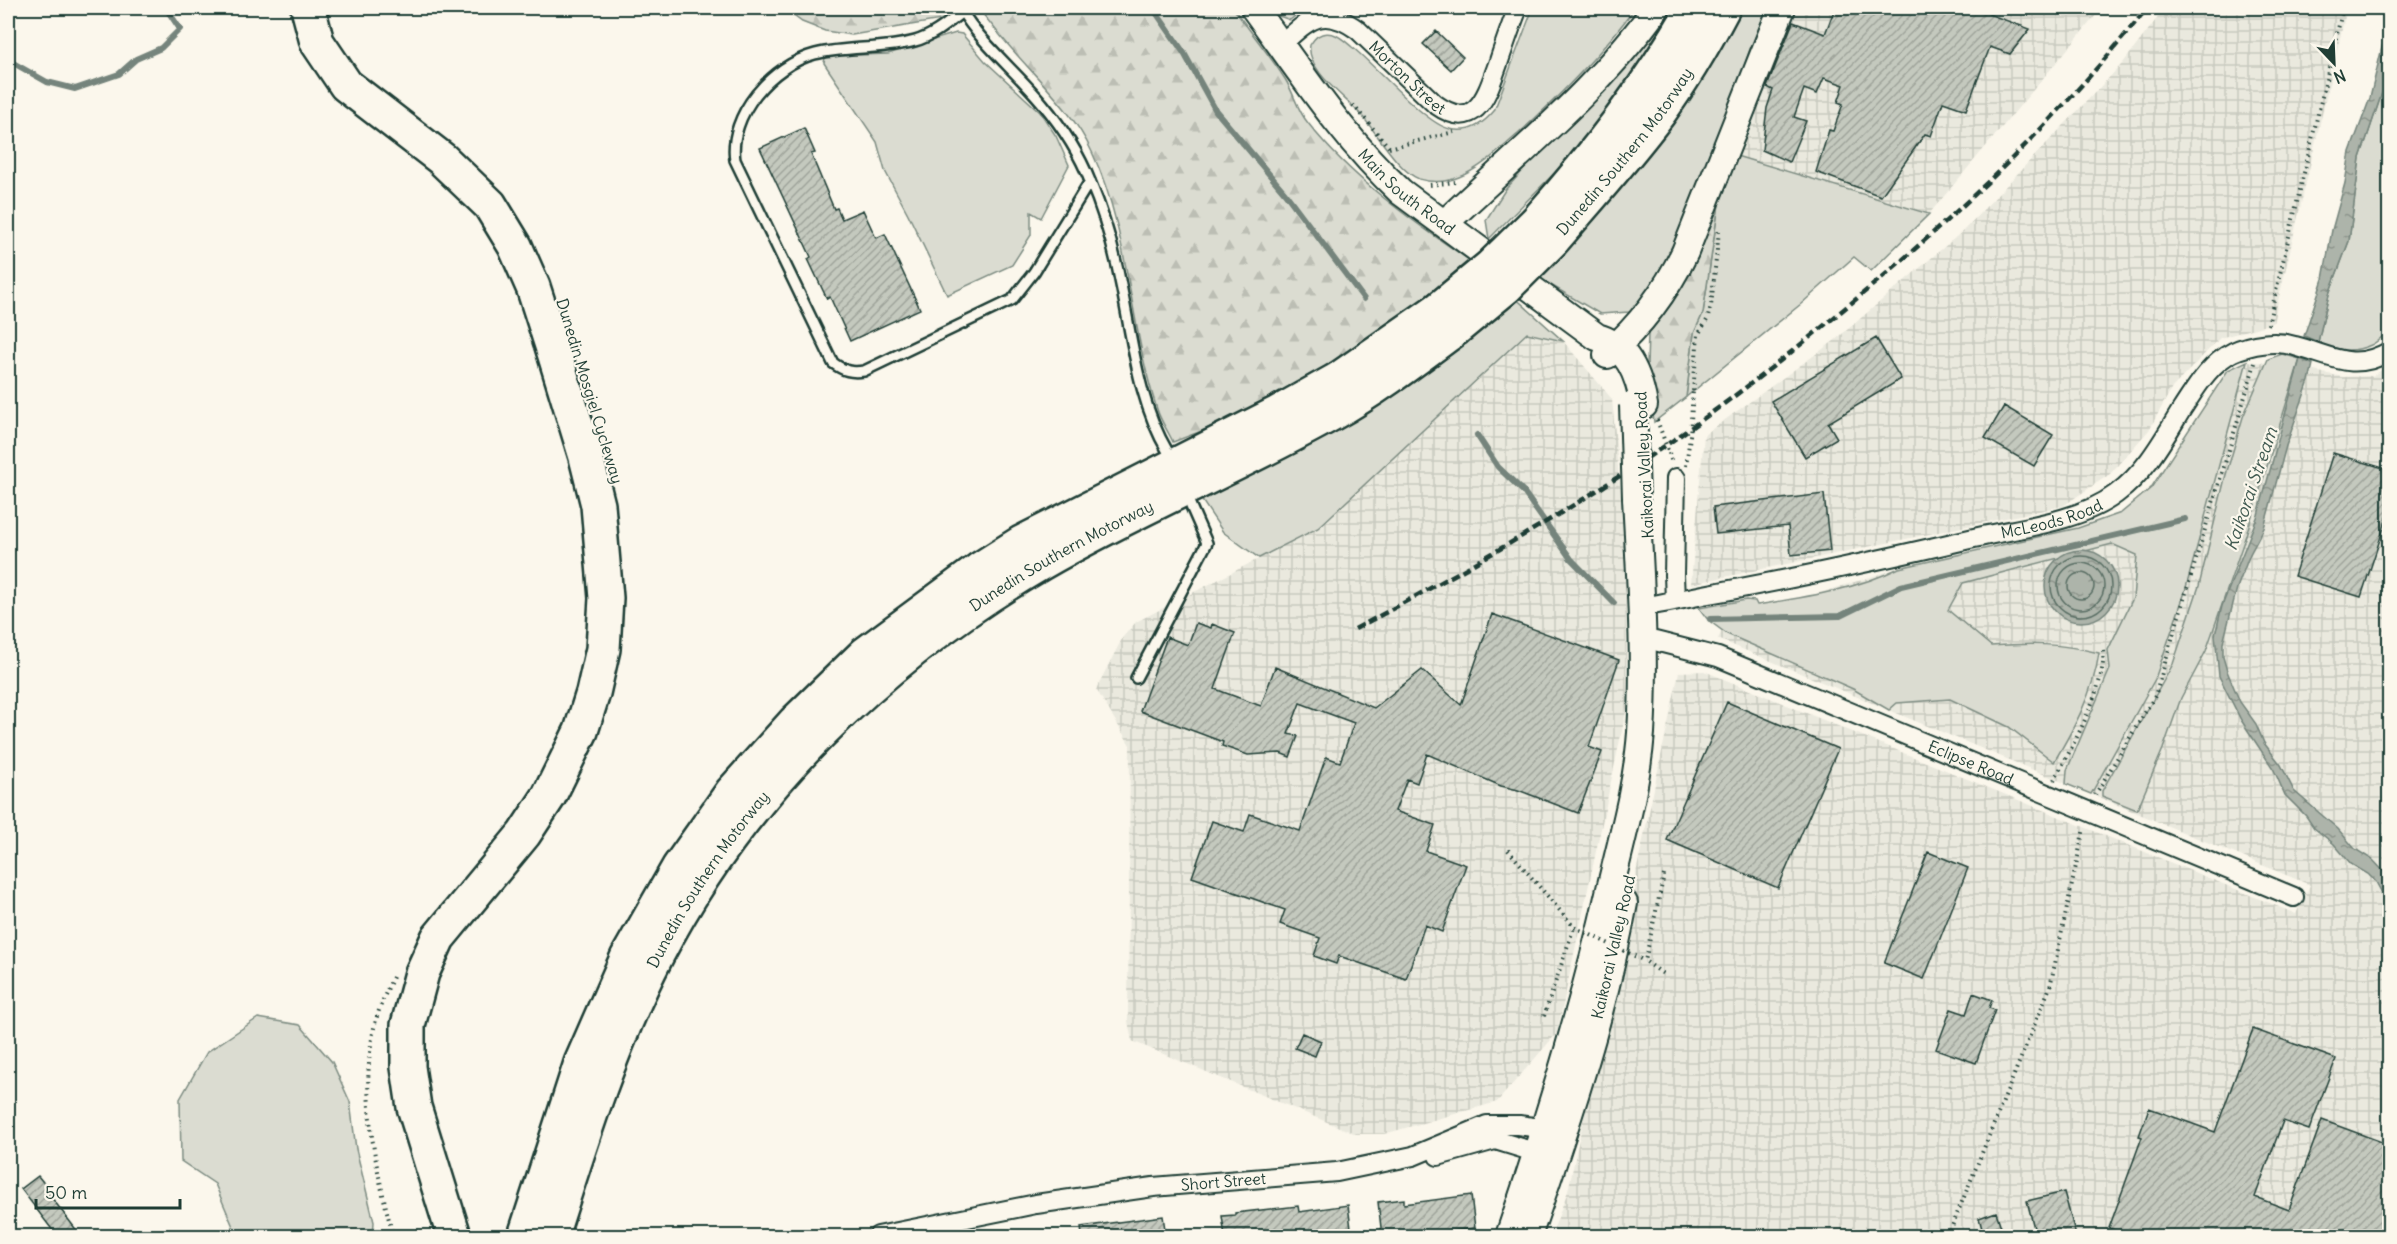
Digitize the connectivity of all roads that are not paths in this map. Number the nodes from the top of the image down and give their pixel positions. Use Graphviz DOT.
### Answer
graph roads {
  1 [pos="308,8"];
  2 [pos="1254,8"];
  3 [pos="1518,8"];
  4 [pos="1656,8"];
  5 [pos="1694,8"];
  6 [pos="1723,8"];
  7 [pos="1782,8"];
  8 [pos="961,10"];
  9 [pos="1281,45"];
  10 [pos="1090,181"];
  11 [pos="1445,223"];
  12 [pos="1545,230"];
  13 [pos="1447,320"];
  14 [pos="1607,346"];
  15 [pos="2390,351"];
  16 [pos="1168,452"];
  17 [pos="1677,478"];
  18 [pos="1189,502"];
  19 [pos="1656,604"];
  20 [pos="1650,641"];
  21 [pos="1136,678"];
  22 [pos="2294,897"];
  23 [pos="1551,1144"];
  24 [pos="1413,1156"];
  25 [pos="454,1236"];
  26 [pos="525,1236"];
  27 [pos="551,1236"];
  28 [pos="878,1236"];
  29 [pos="1509,1236"];
  30 [pos="1528,1236"];
  1 -- 25 [label="highway"];
  2 -- 9 [label="main road, Main South Road"];
  3 -- 9 [label="street, Morton Street"];
  4 -- 11 [label="main road"];
  5 -- 12 [label="highway, Dunedin Southern Motorway"];
  6 -- 12 [label="highway, Dunedin Southern Motorway"];
  7 -- 14 [label="main road"];
  8 -- 10 [label="lane"];
  8 -- 10 [label="lane"];
  9 -- 11 [label="main road, Main South Road"];
  10 -- 16 [label="lane"];
  11 -- 14 [label="main road, Main South Road"];
  12 -- 13 [label="highway, Dunedin Southern Motorway, bridge"];
  13 -- 26 [label="highway, Dunedin Southern Motorway"];
  13 -- 27 [label="highway, Dunedin Southern Motorway"];
  14 -- 19 [label="main road, Kaikorai Valley Road"];
  15 -- 19 [label="street, McLeods Road"];
  17 -- 19 [label="street"];
  18 -- 21 [label="lane"];
  19 -- 20 [label="main road, Kaikorai Valley Road"];
  20 -- 22 [label="street, Eclipse Road"];
  20 -- 23 [label="main road, Kaikorai Valley Road"];
  23 -- 24 [label="street"];
  23 -- 24 [label="street, Short Street"];
  23 -- 29 [label="main road, Kaikorai Valley Road"];
  23 -- 30 [label="main road, Kaikorai Valley Road"];
  24 -- 28 [label="street, Short Street"];
}
